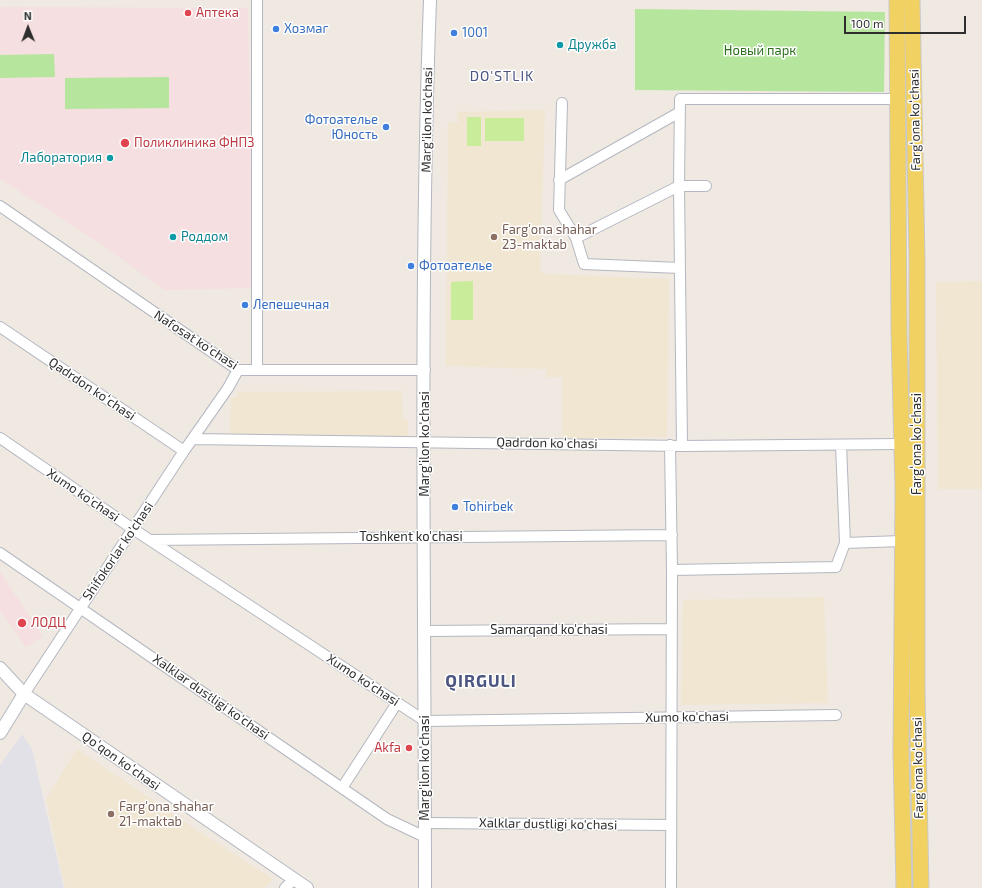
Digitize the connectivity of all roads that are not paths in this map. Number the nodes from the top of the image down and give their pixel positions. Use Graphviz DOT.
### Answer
graph roads {
  1 [pos="257,0"];
  2 [pos="430,0"];
  3 [pos="897,0"];
  4 [pos="912,0"];
  5 [pos="897,99"];
  6 [pos="562,103"];
  7 [pos="680,112"];
  8 [pos="559,180"];
  9 [pos="679,186"];
  10 [pos="706,186"];
  11 [pos="0,206"];
  12 [pos="576,238"];
  13 [pos="680,268"];
  14 [pos="0,327"];
  15 [pos="238,370"];
  16 [pos="257,370"];
  17 [pos="425,370"];
  18 [pos="0,438"];
  19 [pos="193,439"];
  20 [pos="425,441"];
  21 [pos="901,444"];
  22 [pos="670,445"];
  23 [pos="840,445"];
  24 [pos="682,446"];
  25 [pos="184,451"];
  26 [pos="133,529"];
  27 [pos="672,535"];
  28 [pos="425,537"];
  29 [pos="150,540"];
  30 [pos="902,541"];
  31 [pos="845,543"];
  32 [pos="0,553"];
  33 [pos="672,570"];
  34 [pos="81,607"];
  35 [pos="672,629"];
  36 [pos="425,631"];
  37 [pos="0,668"];
  38 [pos="24,694"];
  39 [pos="397,703"];
  40 [pos="836,715"];
  41 [pos="672,718"];
  42 [pos="425,721"];
  43 [pos="0,733"];
  44 [pos="342,788"];
  45 [pos="425,823"];
  46 [pos="671,825"];
  47 [pos="425,837"];
  48 [pos="289,884"];
  49 [pos="307,888"];
  50 [pos="425,888"];
  51 [pos="671,888"];
  52 [pos="904,888"];
  53 [pos="921,888"];
  1 -- 16 [label="street"];
  2 -- 17 [label="street, Marg'ilon ko'chasi"];
  3 -- 5 [label="main road, Fargʻona koʻchasi"];
  4 -- 53 [label="main road, Fargʻona koʻchasi"];
  5 -- 7 [label="street"];
  5 -- 21 [label="main road, Fargʻona koʻchasi"];
  6 -- 8 [label="street"];
  7 -- 8 [label="street"];
  7 -- 9 [label="street"];
  8 -- 12 [label="street"];
  9 -- 10 [label="street"];
  9 -- 12 [label="street"];
  9 -- 13 [label="street"];
  11 -- 15 [label="street, Nafosat ko'chasi"];
  12 -- 13 [label="street"];
  13 -- 24 [label="street"];
  14 -- 25 [label="street, Qadrdon koʻchasi"];
  15 -- 16 [label="street, Nafosat ko'chasi"];
  15 -- 19 [label="street, Shifokorlar ko'chasi"];
  16 -- 17 [label="street, Nafosat ko'chasi"];
  17 -- 20 [label="street, Marg'ilon ko'chasi"];
  18 -- 26 [label="street, Xumo ko'chasi"];
  19 -- 20 [label="street, Qadrdon koʻchasi"];
  19 -- 25 [label="street, Shifokorlar ko'chasi"];
  20 -- 22 [label="street, Qadrdon koʻchasi"];
  20 -- 28 [label="street, Marg'ilon ko'chasi"];
  21 -- 23 [label="street, Qadrdon koʻchasi"];
  21 -- 30 [label="main road, Fargʻona koʻchasi"];
  22 -- 24 [label="street, Qadrdon koʻchasi"];
  22 -- 27 [label="street"];
  23 -- 24 [label="street, Qadrdon koʻchasi"];
  23 -- 31 [label="street"];
  25 -- 26 [label="street, Shifokorlar ko'chasi"];
  26 -- 29 [label="street, Xumo ko'chasi"];
  26 -- 34 [label="street, Shifokorlar ko'chasi"];
  27 -- 28 [label="street, Toshkent ko'chasi"];
  27 -- 33 [label="street"];
  28 -- 29 [label="street, Toshkent ko'chasi"];
  28 -- 36 [label="street, Marg'ilon ko'chasi"];
  29 -- 39 [label="street, Xumo ko'chasi"];
  30 -- 31 [label="street"];
  30 -- 52 [label="main road, Fargʻona koʻchasi"];
  31 -- 33 [label="street"];
  32 -- 34 [label="street, Xalklar dustligi ko'chasi"];
  33 -- 35 [label="street"];
  34 -- 38 [label="street, Shifokorlar ko'chasi"];
  34 -- 44 [label="street, Xalklar dustligi ko'chasi"];
  35 -- 36 [label="street, Samarqand ko'chasi"];
  35 -- 41 [label="street"];
  36 -- 42 [label="street, Marg'ilon ko'chasi"];
  37 -- 38 [label="street, Qoʻqon koʻchasi"];
  38 -- 43 [label="street, Shifokorlar ko'chasi"];
  38 -- 48 [label="street, Qoʻqon koʻchasi"];
  39 -- 42 [label="street, Xumo ko'chasi"];
  39 -- 44 [label="street"];
  40 -- 41 [label="street, Xumo ko'chasi"];
  41 -- 42 [label="street, Xumo ko'chasi"];
  41 -- 46 [label="street"];
  42 -- 45 [label="street, Marg'ilon ko'chasi"];
  44 -- 47 [label="street, Xalklar dustligi ko'chasi"];
  45 -- 46 [label="street, Xalklar dustligi ko'chasi"];
  45 -- 47 [label="street, Marg'ilon ko'chasi"];
  46 -- 51 [label="street"];
  47 -- 50 [label="street, Marg'ilon ko'chasi"];
  48 -- 49 [label="street, Qoʻqon koʻchasi"];
}
